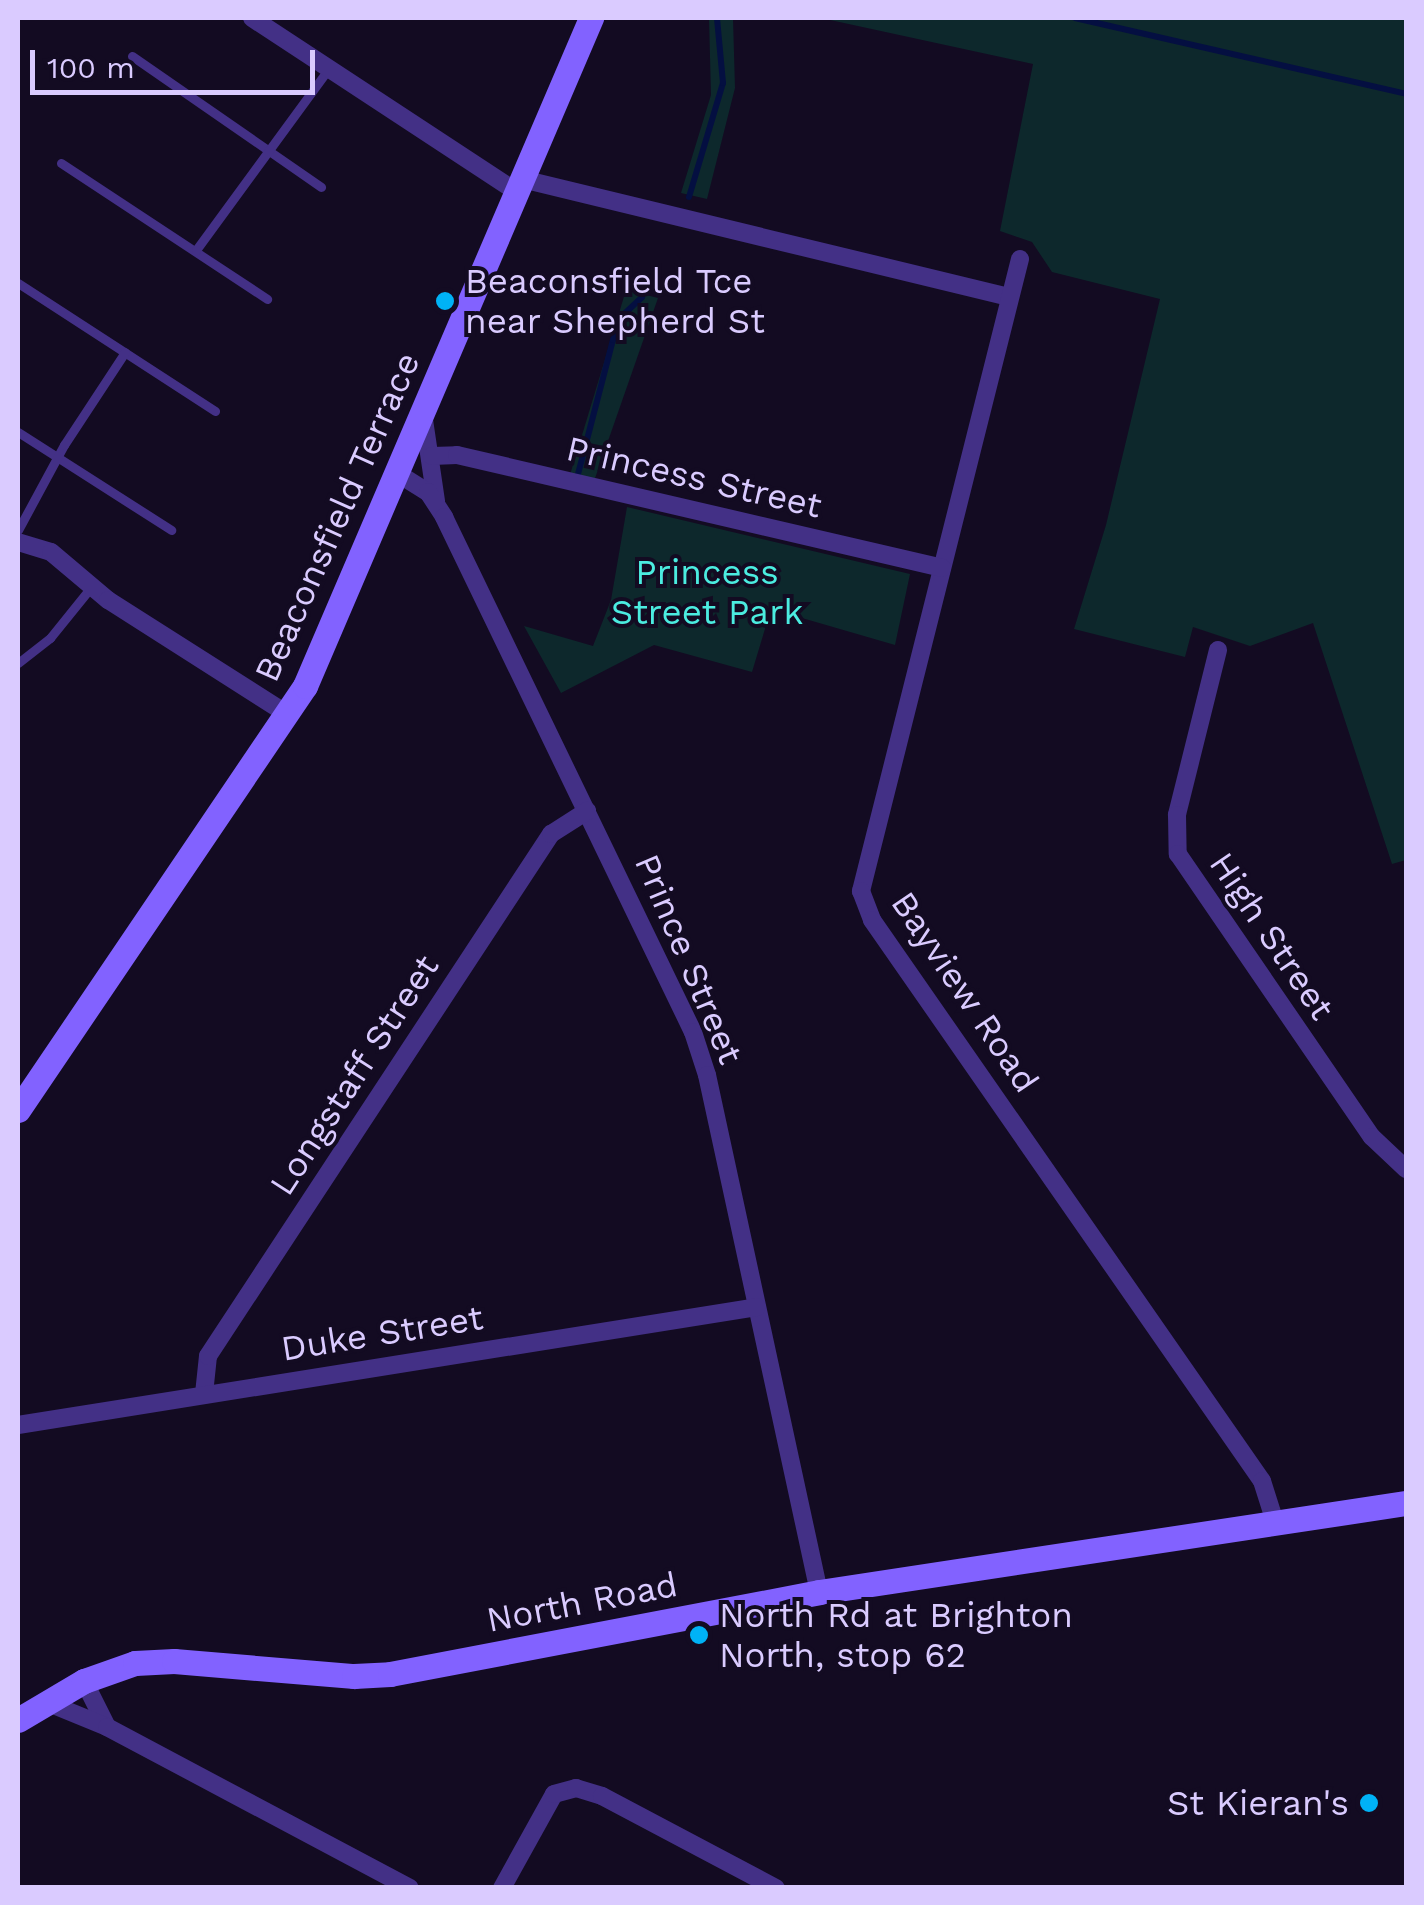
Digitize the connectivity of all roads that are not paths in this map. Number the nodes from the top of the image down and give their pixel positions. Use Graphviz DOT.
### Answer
graph roads {
  1 [pos="252,18"];
  2 [pos="591,18"];
  3 [pos="132,56"];
  4 [pos="329,68"];
  5 [pos="268,147"];
  6 [pos="62,163"];
  7 [pos="519,186"];
  8 [pos="321,187"];
  9 [pos="196,250"];
  10 [pos="1020,258"];
  11 [pos="18,283"];
  12 [pos="1009,297"];
  13 [pos="267,299"];
  14 [pos="126,352"];
  15 [pos="215,410"];
  16 [pos="423,413"];
  17 [pos="18,432"];
  18 [pos="432,456"];
  19 [pos="58,458"];
  20 [pos="397,473"];
  21 [pos="436,501"];
  22 [pos="18,530"];
  23 [pos="171,530"];
  24 [pos="18,542"];
  25 [pos="942,568"];
  26 [pos="92,586"];
  27 [pos="1218,650"];
  28 [pos="18,663"];
  29 [pos="287,714"];
  30 [pos="587,811"];
  31 [pos="18,1110"];
  32 [pos="1406,1169"];
  33 [pos="758,1307"];
  34 [pos="204,1394"];
  35 [pos="18,1425"];
  36 [pos="1406,1503"];
  37 [pos="1275,1522"];
  38 [pos="819,1592"];
  39 [pos="84,1681"];
  40 [pos="46,1702"];
  41 [pos="18,1720"];
  42 [pos="106,1727"];
  43 [pos="410,1888"];
  44 [pos="502,1888"];
  45 [pos="776,1888"];
  1 -- 4 [label="street"];
  2 -- 7 [label="street, Beaconsfield Terrace"];
  3 -- 5 [label="lane"];
  4 -- 5 [label="lane"];
  4 -- 7 [label="street"];
  5 -- 8 [label="lane"];
  5 -- 9 [label="lane"];
  6 -- 9 [label="lane"];
  7 -- 12 [label="street"];
  7 -- 16 [label="street, Beaconsfield Terrace"];
  9 -- 13 [label="lane"];
  10 -- 12 [label="street, Bayview Road"];
  11 -- 14 [label="lane"];
  12 -- 25 [label="street, Bayview Road"];
  14 -- 15 [label="lane"];
  14 -- 19 [label="lane"];
  16 -- 18 [label="street, Prince Street"];
  16 -- 20 [label="street, Beaconsfield Terrace"];
  17 -- 19 [label="lane"];
  18 -- 21 [label="street, Prince Street"];
  18 -- 25 [label="street, Princess Street"];
  19 -- 22 [label="lane"];
  19 -- 23 [label="lane"];
  20 -- 21 [label="street, Prince Street"];
  20 -- 29 [label="street, Beaconsfield Terrace"];
  21 -- 30 [label="street, Prince Street"];
  24 -- 26 [label="street"];
  25 -- 37 [label="street, Bayview Road"];
  26 -- 28 [label="lane"];
  26 -- 29 [label="street"];
  27 -- 32 [label="street, High Street"];
  29 -- 31 [label="street, Beaconsfield Terrace"];
  30 -- 33 [label="street, Prince Street"];
  30 -- 34 [label="street, Longstaff Street"];
  33 -- 34 [label="street, Duke Street"];
  33 -- 38 [label="street, Prince Street"];
  34 -- 35 [label="street, Duke Street"];
  36 -- 37 [label="street, North Road"];
  37 -- 38 [label="street, North Road"];
  38 -- 39 [label="street, North Road"];
  39 -- 40 [label="street, North Road"];
  39 -- 42 [label="street"];
  40 -- 41 [label="street, North Road"];
  40 -- 42 [label="street"];
  42 -- 43 [label="street"];
  44 -- 45 [label="street"];
}
